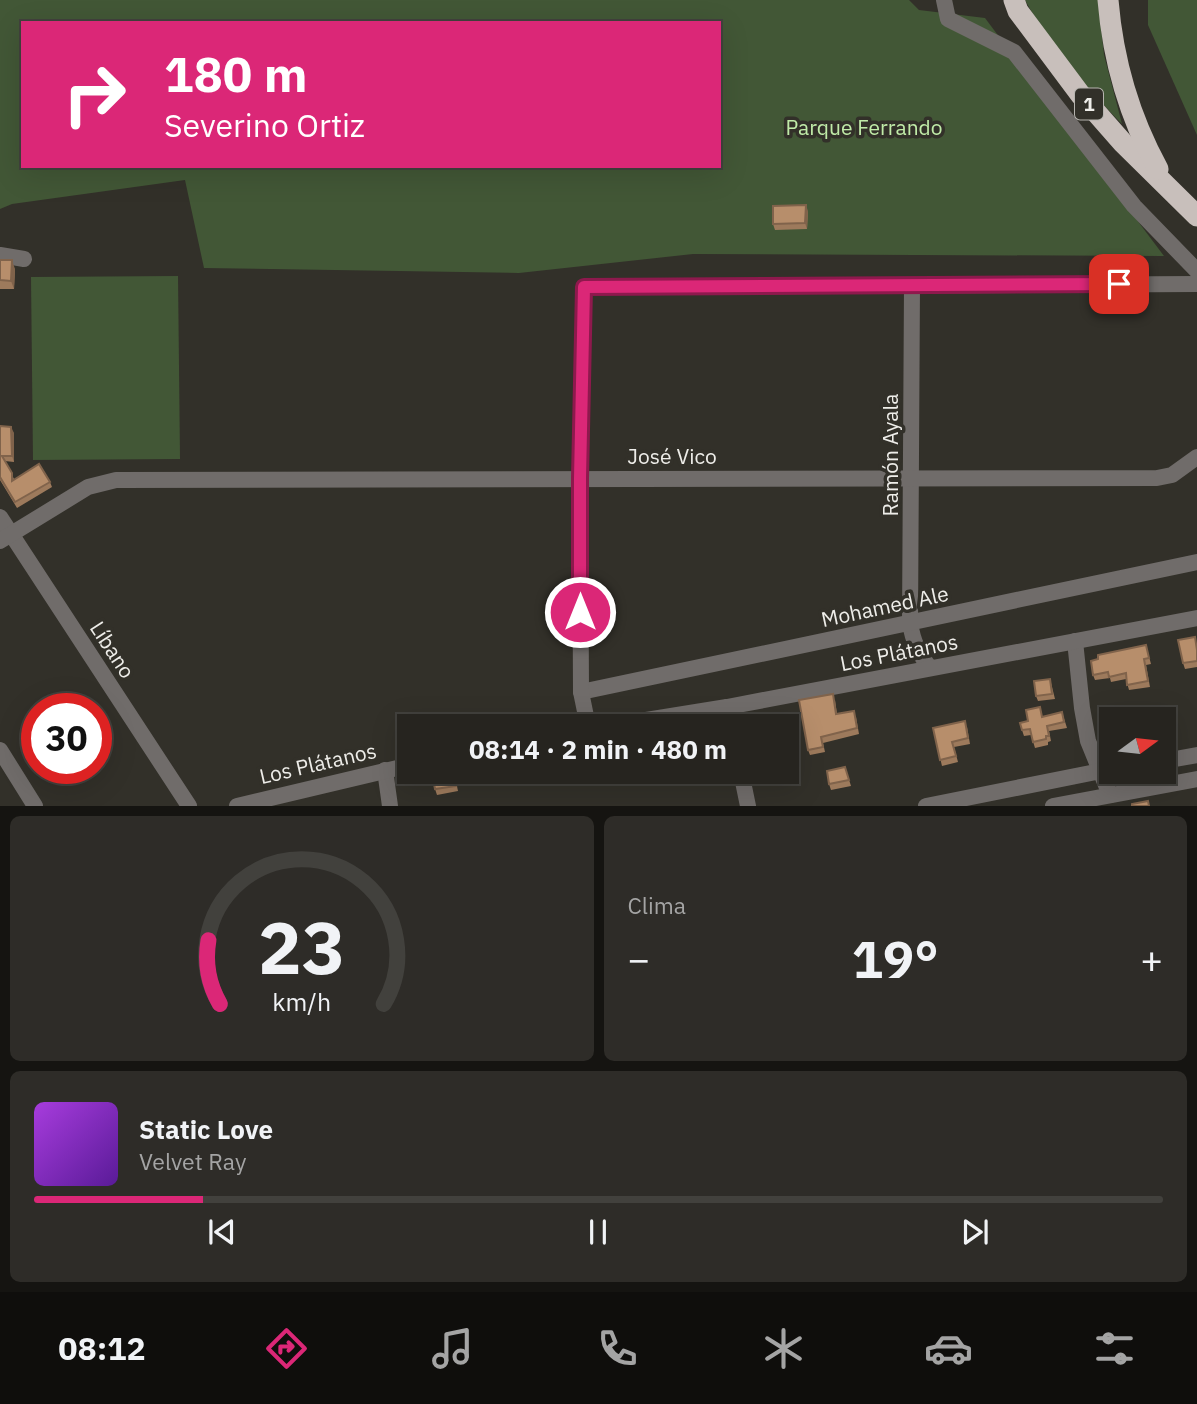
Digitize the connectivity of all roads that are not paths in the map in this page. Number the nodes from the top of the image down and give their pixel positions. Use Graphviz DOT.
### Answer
graph roads {
  1 [pos="944,0"];
  2 [pos="954,0"];
  3 [pos="1108,0"];
  4 [pos="1011,4"];
  5 [pos="954,23"];
  6 [pos="1169,189"];
  7 [pos="1197,216"];
  8 [pos="0,255"];
  9 [pos="24,259"];
  10 [pos="1197,271"];
  11 [pos="1197,284"];
  12 [pos="912,286"];
  13 [pos="1197,457"];
  14 [pos="580,478"];
  15 [pos="912,478"];
  16 [pos="0,517"];
  17 [pos="5,538"];
  18 [pos="1197,562"];
  19 [pos="1197,618"];
  20 [pos="910,623"];
  21 [pos="1075,641"];
  22 [pos="930,668"];
  23 [pos="581,692"];
  24 [pos="727,707"];
  25 [pos="586,714"];
  26 [pos="684,714"];
  27 [pos="729,714"];
  28 [pos="0,750"];
  29 [pos="1197,755"];
  30 [pos="1176,759"];
  31 [pos="1099,760"];
  32 [pos="397,768"];
  33 [pos="385,770"];
  34 [pos="1099,771"];
  35 [pos="1197,779"];
  36 [pos="743,784"];
  37 [pos="1108,784"];
  38 [pos="1110,795"];
  39 [pos="955,803"];
  40 [pos="36,806"];
  41 [pos="189,806"];
  42 [pos="237,806"];
  43 [pos="390,806"];
  44 [pos="748,806"];
  45 [pos="926,806"];
  46 [pos="1053,806"];
  1 -- 5 [label="street"];
  2 -- 5 [label="street"];
  3 -- 6 [label="highway"];
  4 -- 6 [label="highway, 1"];
  5 -- 10 [label="street"];
  6 -- 7 [label="highway, 1"];
  8 -- 9 [label="street"];
  11 -- 12 [label="street"];
  12 -- 14 [label="street"];
  12 -- 15 [label="street, Ramón Ayala"];
  13 -- 15 [label="street, José Vico"];
  14 -- 15 [label="street, José Vico"];
  14 -- 17 [label="street, José Vico"];
  14 -- 23 [label="street"];
  15 -- 20 [label="street, Ramón Ayala"];
  16 -- 17 [label="street, Líbano"];
  17 -- 41 [label="street, Líbano"];
  18 -- 20 [label="street, Mohamed Ale"];
  19 -- 21 [label="street, Los Plátanos"];
  20 -- 22 [label="street"];
  20 -- 23 [label="street, Mohamed Ale"];
  21 -- 22 [label="street, Los Plátanos"];
  21 -- 31 [label="street"];
  22 -- 24 [label="street, Los Plátanos"];
  23 -- 25 [label="street"];
  24 -- 26 [label="street, Los Plátanos"];
  24 -- 27 [label="street"];
  28 -- 40 [label="street"];
  29 -- 30 [label="street"];
  32 -- 33 [label="street, Los Plátanos"];
  33 -- 42 [label="street, Los Plátanos"];
  33 -- 43 [label="street"];
  34 -- 39 [label="street"];
  35 -- 38 [label="street"];
  36 -- 44 [label="street"];
  37 -- 38 [label="street"];
  38 -- 46 [label="street"];
  39 -- 45 [label="street"];
}
